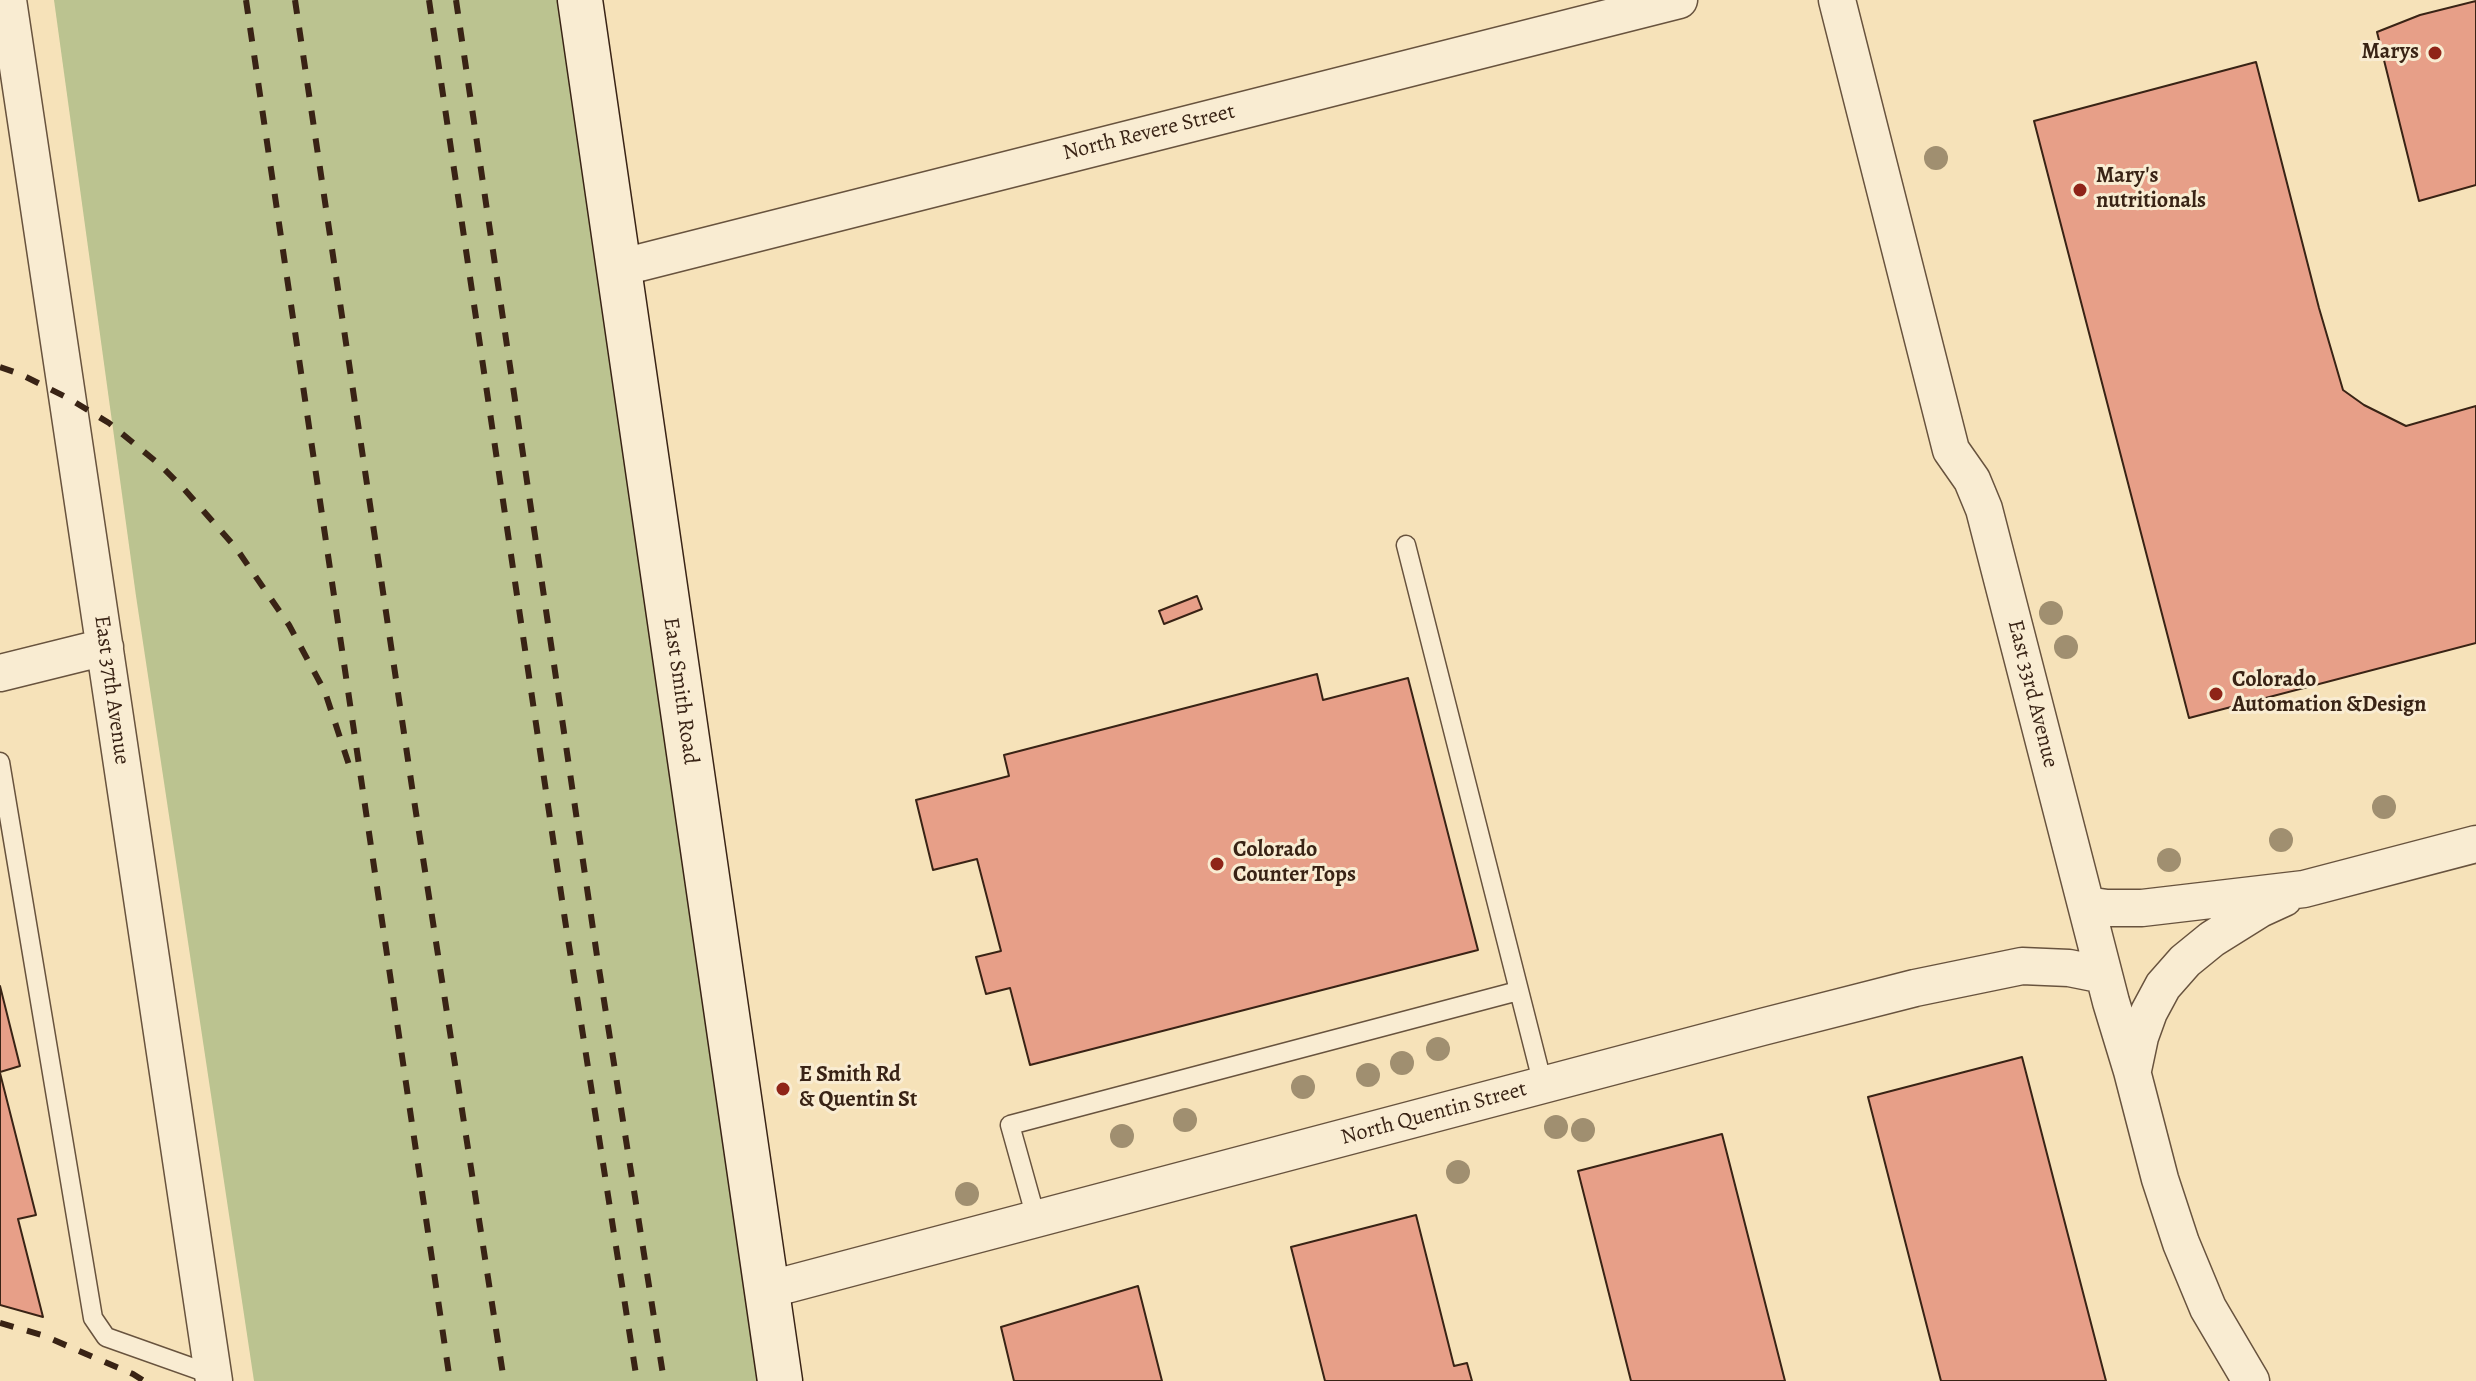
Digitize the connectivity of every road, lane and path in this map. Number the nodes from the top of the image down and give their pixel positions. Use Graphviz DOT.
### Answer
graph roads {
  1 [pos="8,0"];
  2 [pos="580,0"];
  3 [pos="1679,0"];
  4 [pos="1837,0"];
  5 [pos="619,268"];
  6 [pos="1406,545"];
  7 [pos="105,647"];
  8 [pos="0,673"];
  9 [pos="0,762"];
  10 [pos="2476,844"];
  11 [pos="2304,889"];
  12 [pos="2086,905"];
  13 [pos="2104,975"];
  14 [pos="1518,991"];
  15 [pos="2132,1071"];
  16 [pos="1543,1085"];
  17 [pos="1036,1218"];
  18 [pos="767,1290"];
  19 [pos="214,1378"];
  20 [pos="780,1381"];
  21 [pos="2251,1381"];
  1 -- 7 [label="street, East 37th Avenue"];
  2 -- 5 [label="street, East Smith Road"];
  3 -- 5 [label="street, North Revere Street"];
  4 -- 12 [label="street, East 33rd Avenue"];
  5 -- 18 [label="street, East Smith Road"];
  6 -- 14 [label="lane"];
  7 -- 8 [label="street"];
  7 -- 19 [label="street, East 37th Avenue"];
  9 -- 19 [label="lane"];
  10 -- 11 [label="street"];
  11 -- 12 [label="street"];
  11 -- 15 [label="street"];
  12 -- 13 [label="street, East 33rd Avenue"];
  13 -- 15 [label="street, East 33rd Avenue"];
  13 -- 16 [label="street, North Quentin Street"];
  14 -- 16 [label="lane"];
  14 -- 17 [label="lane"];
  15 -- 21 [label="street, East 33rd Avenue"];
  16 -- 17 [label="street, North Quentin Street"];
  17 -- 18 [label="street, North Quentin Street"];
  18 -- 20 [label="street, East Smith Road"];
}
